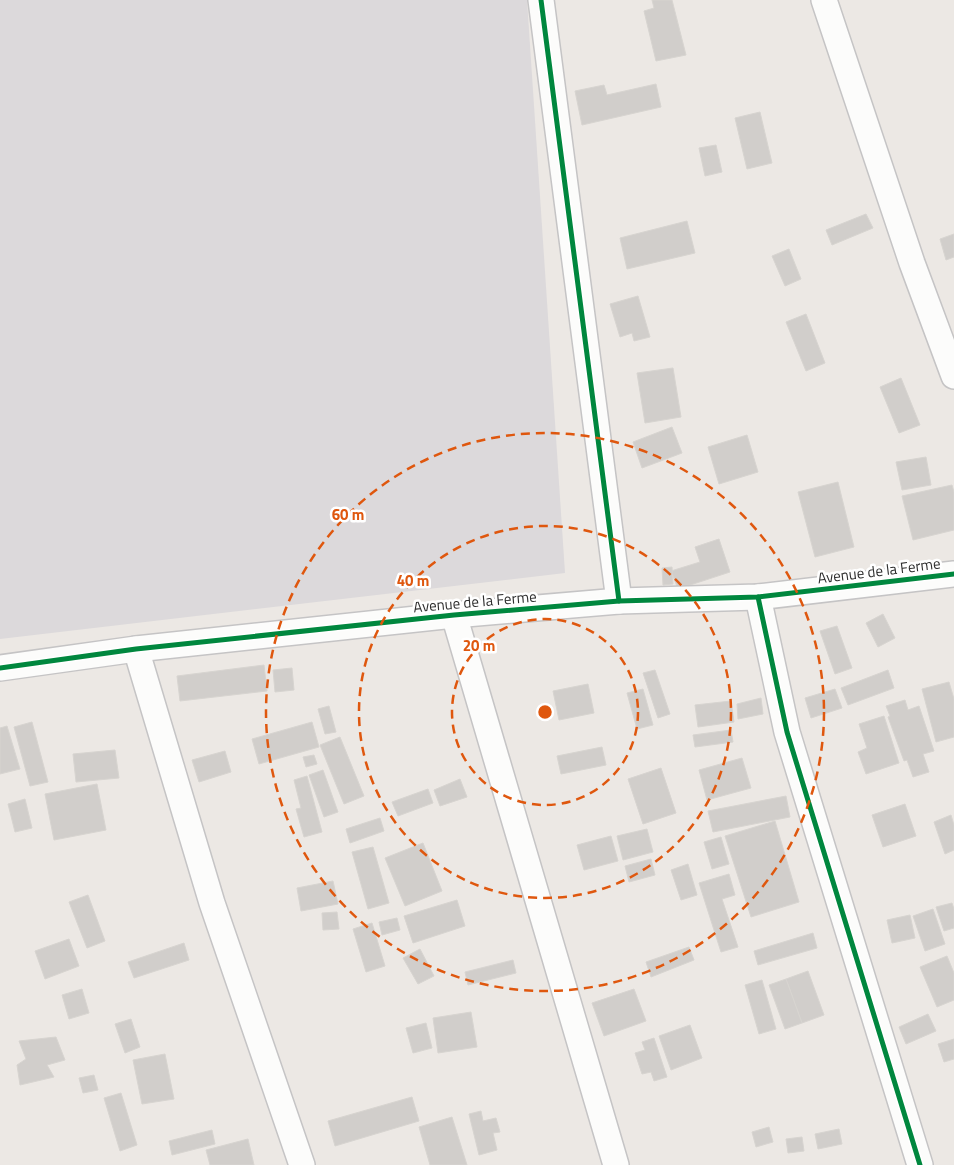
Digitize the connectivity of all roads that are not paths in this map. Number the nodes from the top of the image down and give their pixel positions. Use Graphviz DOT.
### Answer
graph roads {
  1 [pos="542,0"];
  2 [pos="824,0"];
  3 [pos="954,376"];
  4 [pos="954,574"];
  5 [pos="758,597"];
  6 [pos="619,601"];
  7 [pos="454,615"];
  8 [pos="136,650"];
  9 [pos="0,668"];
  10 [pos="302,1165"];
  11 [pos="616,1165"];
  12 [pos="920,1165"];
  1 -- 6 [label="street"];
  2 -- 3 [label="street"];
  4 -- 5 [label="street, Avenue de la Ferme"];
  5 -- 6 [label="street, Avenue de la Ferme"];
  5 -- 12 [label="street"];
  6 -- 7 [label="street, Avenue de la Ferme"];
  7 -- 8 [label="street, Avenue de la Ferme"];
  7 -- 11 [label="street"];
  8 -- 9 [label="street, Avenue de la Ferme"];
  8 -- 10 [label="street"];
}
